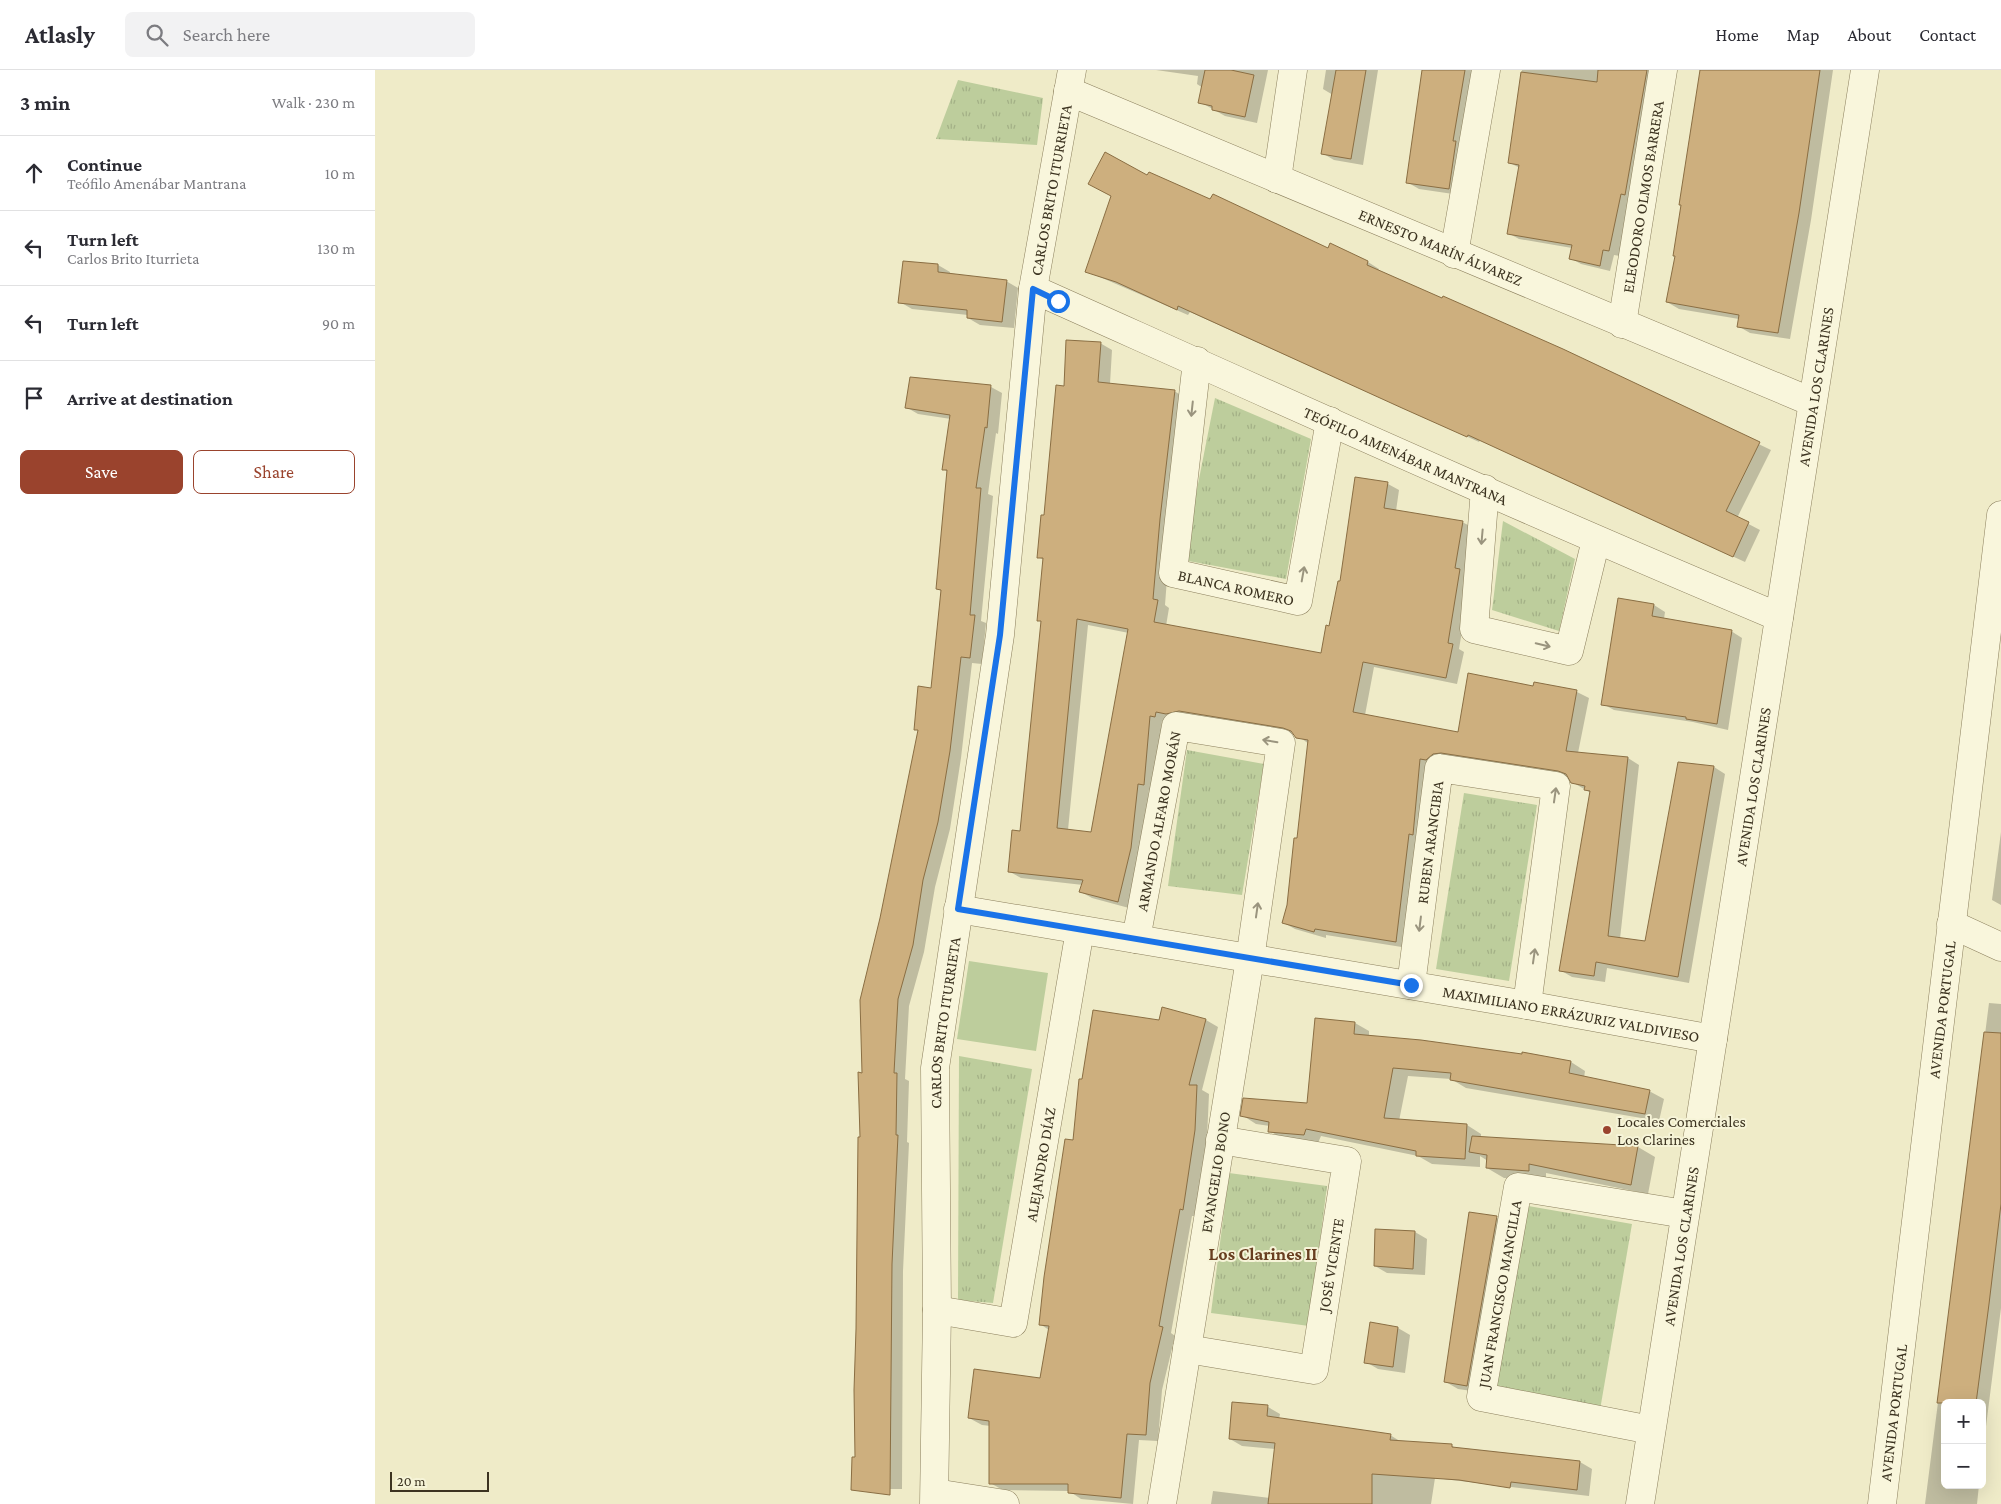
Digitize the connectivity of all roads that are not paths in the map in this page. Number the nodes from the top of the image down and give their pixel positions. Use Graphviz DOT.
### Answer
graph roads {
  1 [pos="1293,70"];
  2 [pos="1486,70"];
  3 [pos="1663,70"];
  4 [pos="1865,70"];
  5 [pos="1070,80"];
  6 [pos="1277,178"];
  7 [pos="1454,254"];
  8 [pos="1033,289"];
  9 [pos="1622,324"];
  10 [pos="1197,361"];
  11 [pos="1812,402"];
  12 [pos="1330,421"];
  13 [pos="1485,489"];
  14 [pos="2001,516"];
  15 [pos="1596,540"];
  16 [pos="1779,617"];
  17 [pos="958,909"];
  18 [pos="1951,924"];
  19 [pos="1080,930"];
  20 [pos="1136,939"];
  21 [pos="2001,947"];
  22 [pos="1250,958"];
  23 [pos="1411,985"];
  24 [pos="1527,1005"];
  25 [pos="1713,1039"];
  26 [pos="1220,1140"];
  27 [pos="1685,1214"];
  28 [pos="937,1310"];
  29 [pos="1187,1350"];
  30 [pos="1651,1430"];
  31 [pos="934,1499"];
  32 [pos="1005,1504"];
  33 [pos="1162,1504"];
  34 [pos="1640,1504"];
  35 [pos="1882,1504"];
  1 -- 6 [label="street"];
  2 -- 7 [label="street"];
  3 -- 9 [label="street, ELEODORO OLMOS BARRERA"];
  4 -- 11 [label="street, AVENIDA LOS CLARINES"];
  5 -- 6 [label="street, ERNESTO MARÍN ÁLVAREZ"];
  5 -- 8 [label="street, CARLOS BRITO ITURRIETA"];
  6 -- 7 [label="street, ERNESTO MARÍN ÁLVAREZ"];
  7 -- 9 [label="street, ERNESTO MARÍN ÁLVAREZ"];
  8 -- 10 [label="street, TEÓFILO AMENÁBAR MANTRANA"];
  8 -- 17 [label="street, CARLOS BRITO ITURRIETA"];
  9 -- 11 [label="street, ERNESTO MARÍN ÁLVAREZ"];
  10 -- 12 [label="street, TEÓFILO AMENÁBAR MANTRANA"];
  10 -- 12 [label="street, BLANCA ROMERO, one-way"];
  11 -- 16 [label="street, AVENIDA LOS CLARINES"];
  12 -- 13 [label="street, TEÓFILO AMENÁBAR MANTRANA"];
  13 -- 15 [label="street, TEÓFILO AMENÁBAR MANTRANA"];
  13 -- 15 [label="street, one-way"];
  14 -- 18 [label="street, AVENIDA PORTUGAL"];
  15 -- 16 [label="street, TEÓFILO AMENÁBAR MANTRANA"];
  16 -- 25 [label="street, AVENIDA LOS CLARINES"];
  17 -- 19 [label="street, MAXIMILIANO ERRÁZURIZ VALDIVIESO"];
  17 -- 28 [label="street, CARLOS BRITO ITURRIETA"];
  18 -- 21 [label="street"];
  18 -- 35 [label="street, AVENIDA PORTUGAL"];
  19 -- 20 [label="street, MAXIMILIANO ERRÁZURIZ VALDIVIESO"];
  19 -- 28 [label="street, ALEJANDRO DÍAZ"];
  20 -- 22 [label="street, MAXIMILIANO ERRÁZURIZ VALDIVIESO"];
  22 -- 20 [label="street, ARMANDO ALFARO MORÁN, one-way"];
  22 -- 23 [label="street, MAXIMILIANO ERRÁZURIZ VALDIVIESO"];
  22 -- 26 [label="street, EVANGELIO BONO"];
  23 -- 24 [label="street, MAXIMILIANO ERRÁZURIZ VALDIVIESO"];
  24 -- 23 [label="street, RUBEN ARANCIBIA, one-way"];
  24 -- 25 [label="street, MAXIMILIANO ERRÁZURIZ VALDIVIESO"];
  25 -- 27 [label="street, AVENIDA LOS CLARINES"];
  26 -- 29 [label="street, EVANGELIO BONO"];
  26 -- 29 [label="street, JOSÉ VICENTE"];
  27 -- 30 [label="street, AVENIDA LOS CLARINES"];
  27 -- 30 [label="street, JUAN FRANCISCO MANCILLA"];
  28 -- 31 [label="street, CARLOS BRITO ITURRIETA"];
  29 -- 33 [label="street, EVANGELIO BONO"];
  30 -- 34 [label="street, AVENIDA LOS CLARINES"];
  31 -- 32 [label="street"];
}
